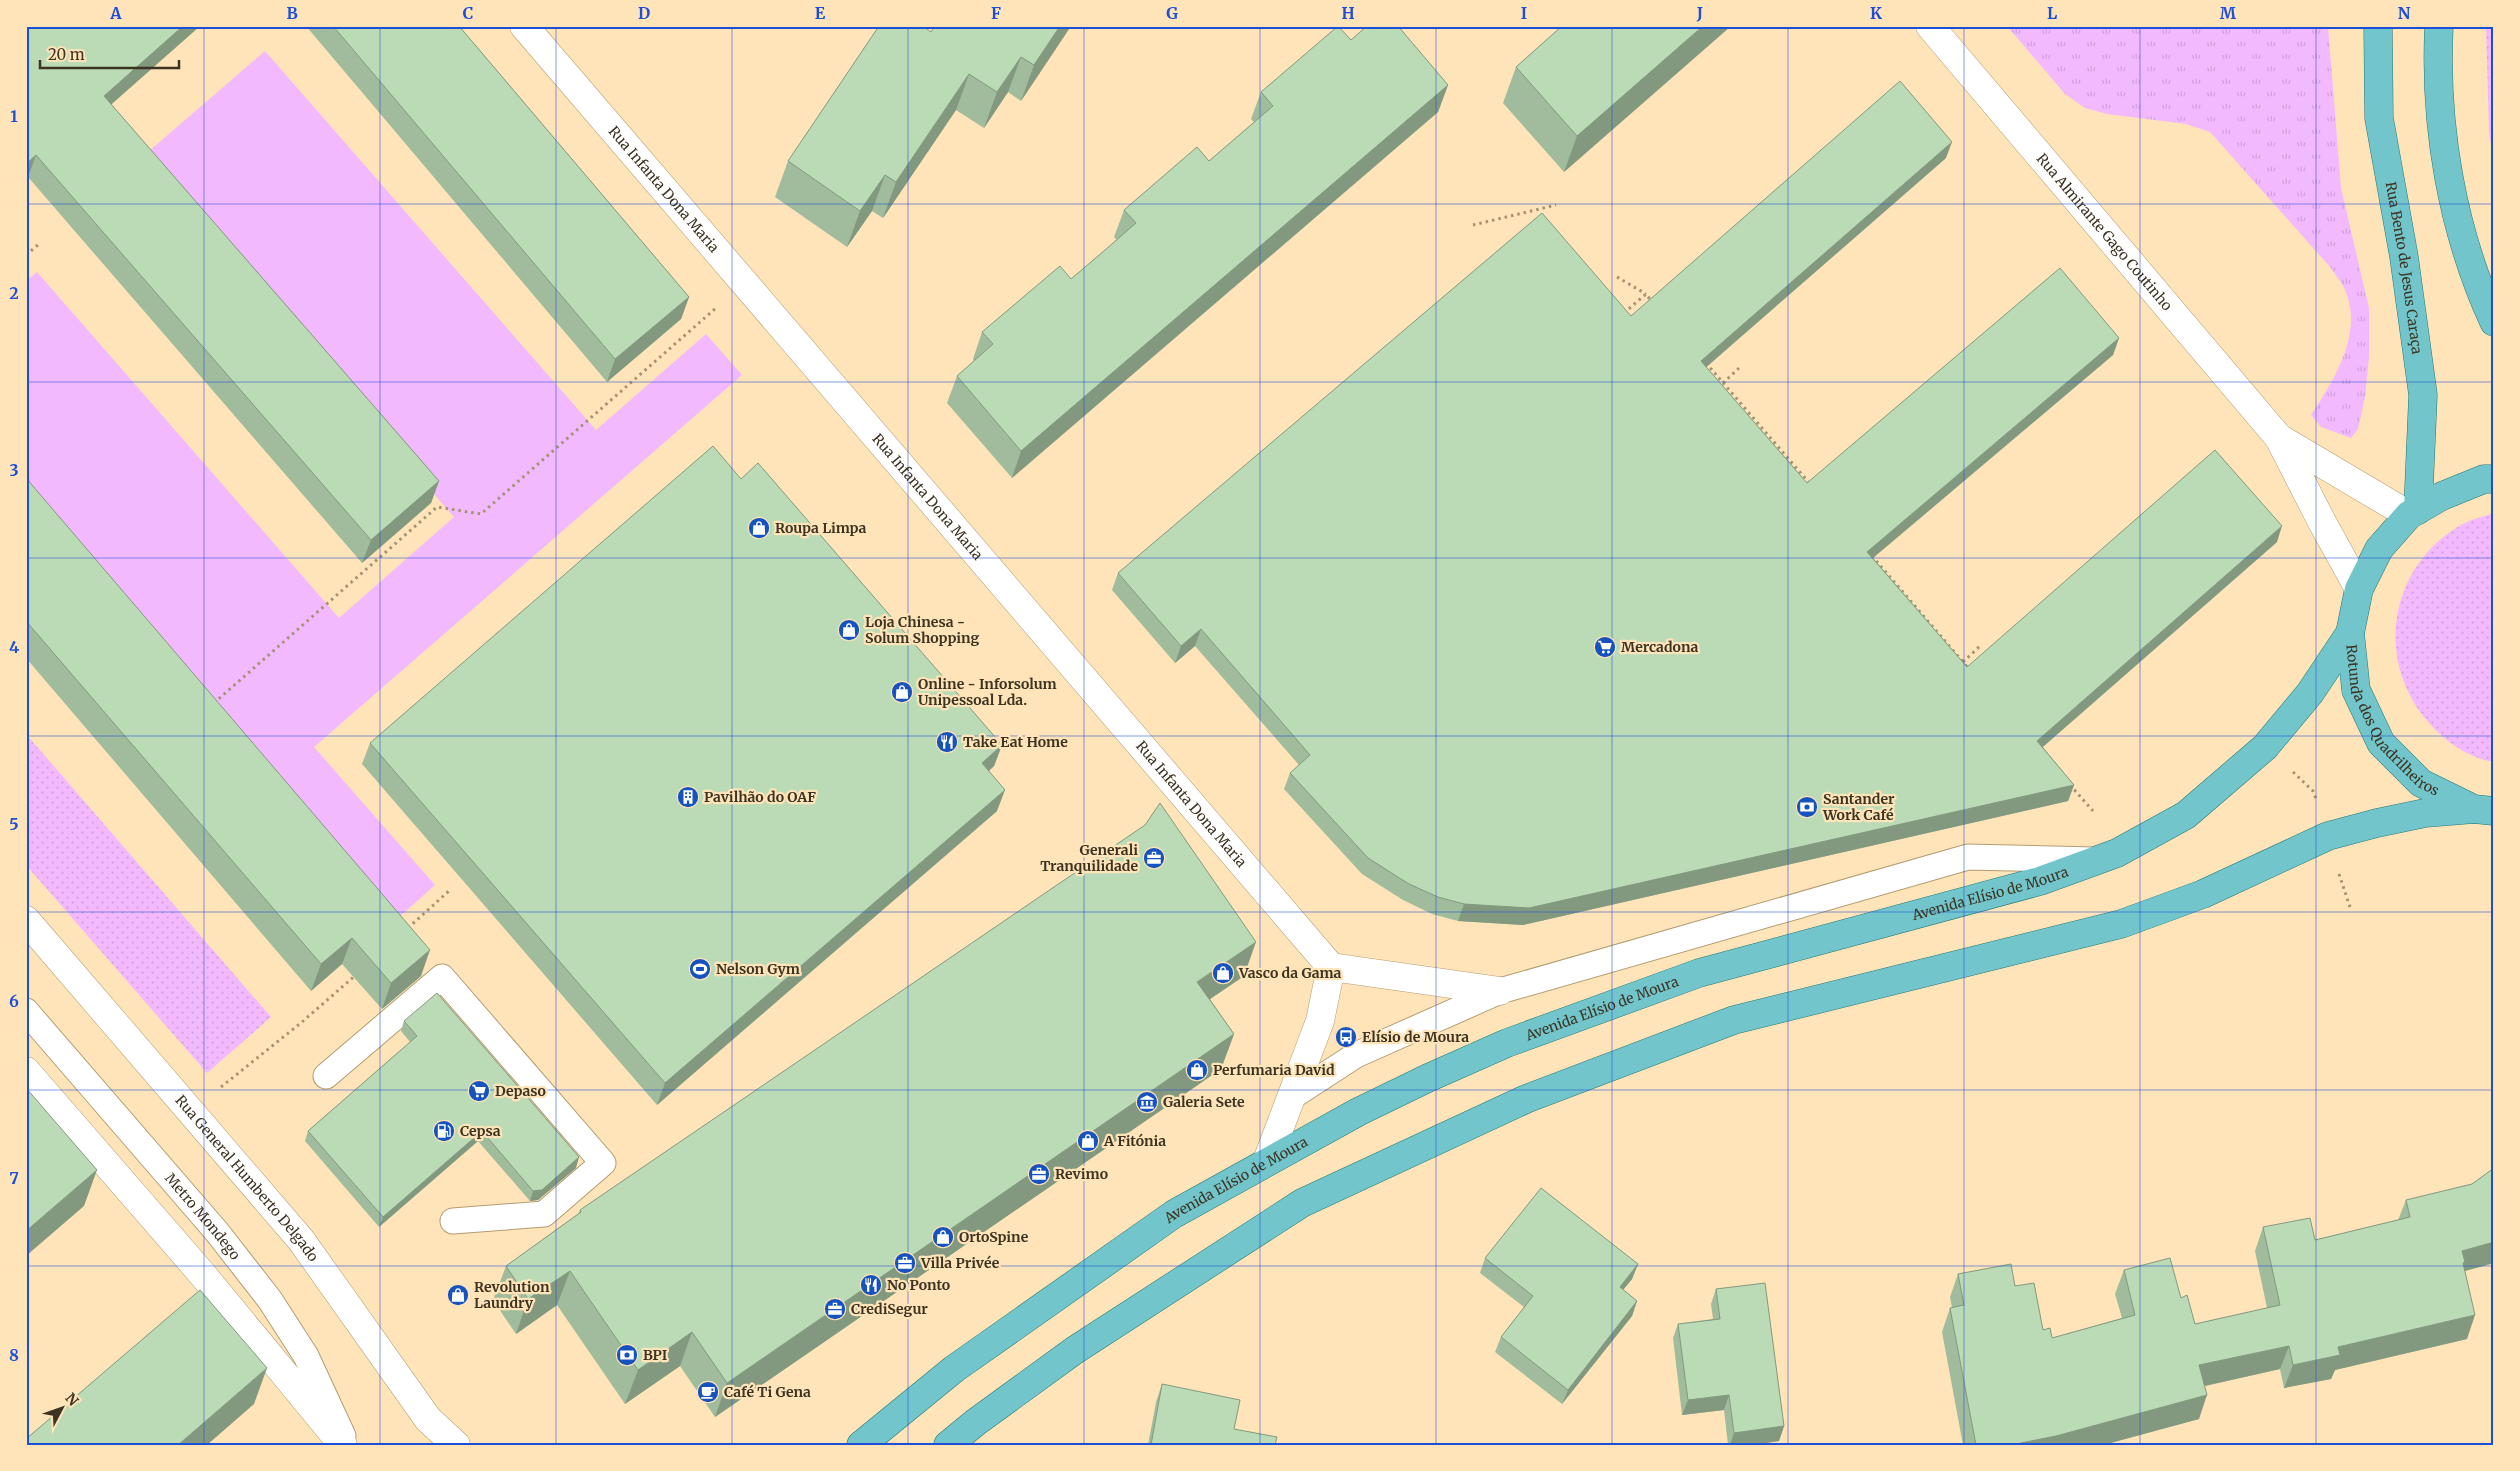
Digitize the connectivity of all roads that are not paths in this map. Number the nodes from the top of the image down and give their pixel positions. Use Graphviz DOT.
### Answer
graph roads {
  1 [pos="524,26"];
  2 [pos="1930,26"];
  3 [pos="2378,26"];
  4 [pos="2440,26"];
  5 [pos="2494,322"];
  6 [pos="2279,438"];
  7 [pos="2494,479"];
  8 [pos="2414,513"];
  9 [pos="2359,589"];
  10 [pos="2350,633"];
  11 [pos="2484,810"];
  12 [pos="2099,860"];
  13 [pos="26,920"];
  14 [pos="1331,966"];
  15 [pos="1500,991"];
  16 [pos="26,1011"];
  17 [pos="26,1071"];
  18 [pos="326,1076"];
  19 [pos="1293,1096"];
  20 [pos="1267,1161"];
  21 [pos="453,1221"];
  22 [pos="345,1445"];
  23 [pos="456,1445"];
  24 [pos="861,1445"];
  25 [pos="948,1445"];
  1 -- 14 [label="street, Rua Infanta Dona Maria"];
  2 -- 6 [label="street, Rua Almirante Gago Coutinho"];
  3 -- 8 [label="main road, Rua Bento de Jesus Caraça"];
  4 -- 5 [label="main road"];
  6 -- 8 [label="street, Rua Almirante Gago Coutinho"];
  6 -- 9 [label="street, Rua Almirante Gago Coutinho"];
  7 -- 8 [label="main road, Rotunda dos Quadrilheiros"];
  8 -- 9 [label="main road, Rotunda dos Quadrilheiros"];
  9 -- 10 [label="main road, Rotunda dos Quadrilheiros"];
  10 -- 11 [label="main road, Rotunda dos Quadrilheiros"];
  10 -- 12 [label="main road, Avenida Elísio de Moura"];
  11 -- 25 [label="main road"];
  12 -- 15 [label="lane"];
  12 -- 20 [label="main road, Avenida Elísio de Moura"];
  13 -- 23 [label="street, Rua General Humberto Delgado"];
  14 -- 15 [label="street"];
  14 -- 19 [label="street"];
  15 -- 19 [label="lane"];
  16 -- 22 [label="lane, Metro Mondego"];
  17 -- 22 [label="street"];
  18 -- 21 [label="lane"];
  19 -- 20 [label="street"];
  20 -- 24 [label="main road, Avenida Elísio de Moura"];
}
